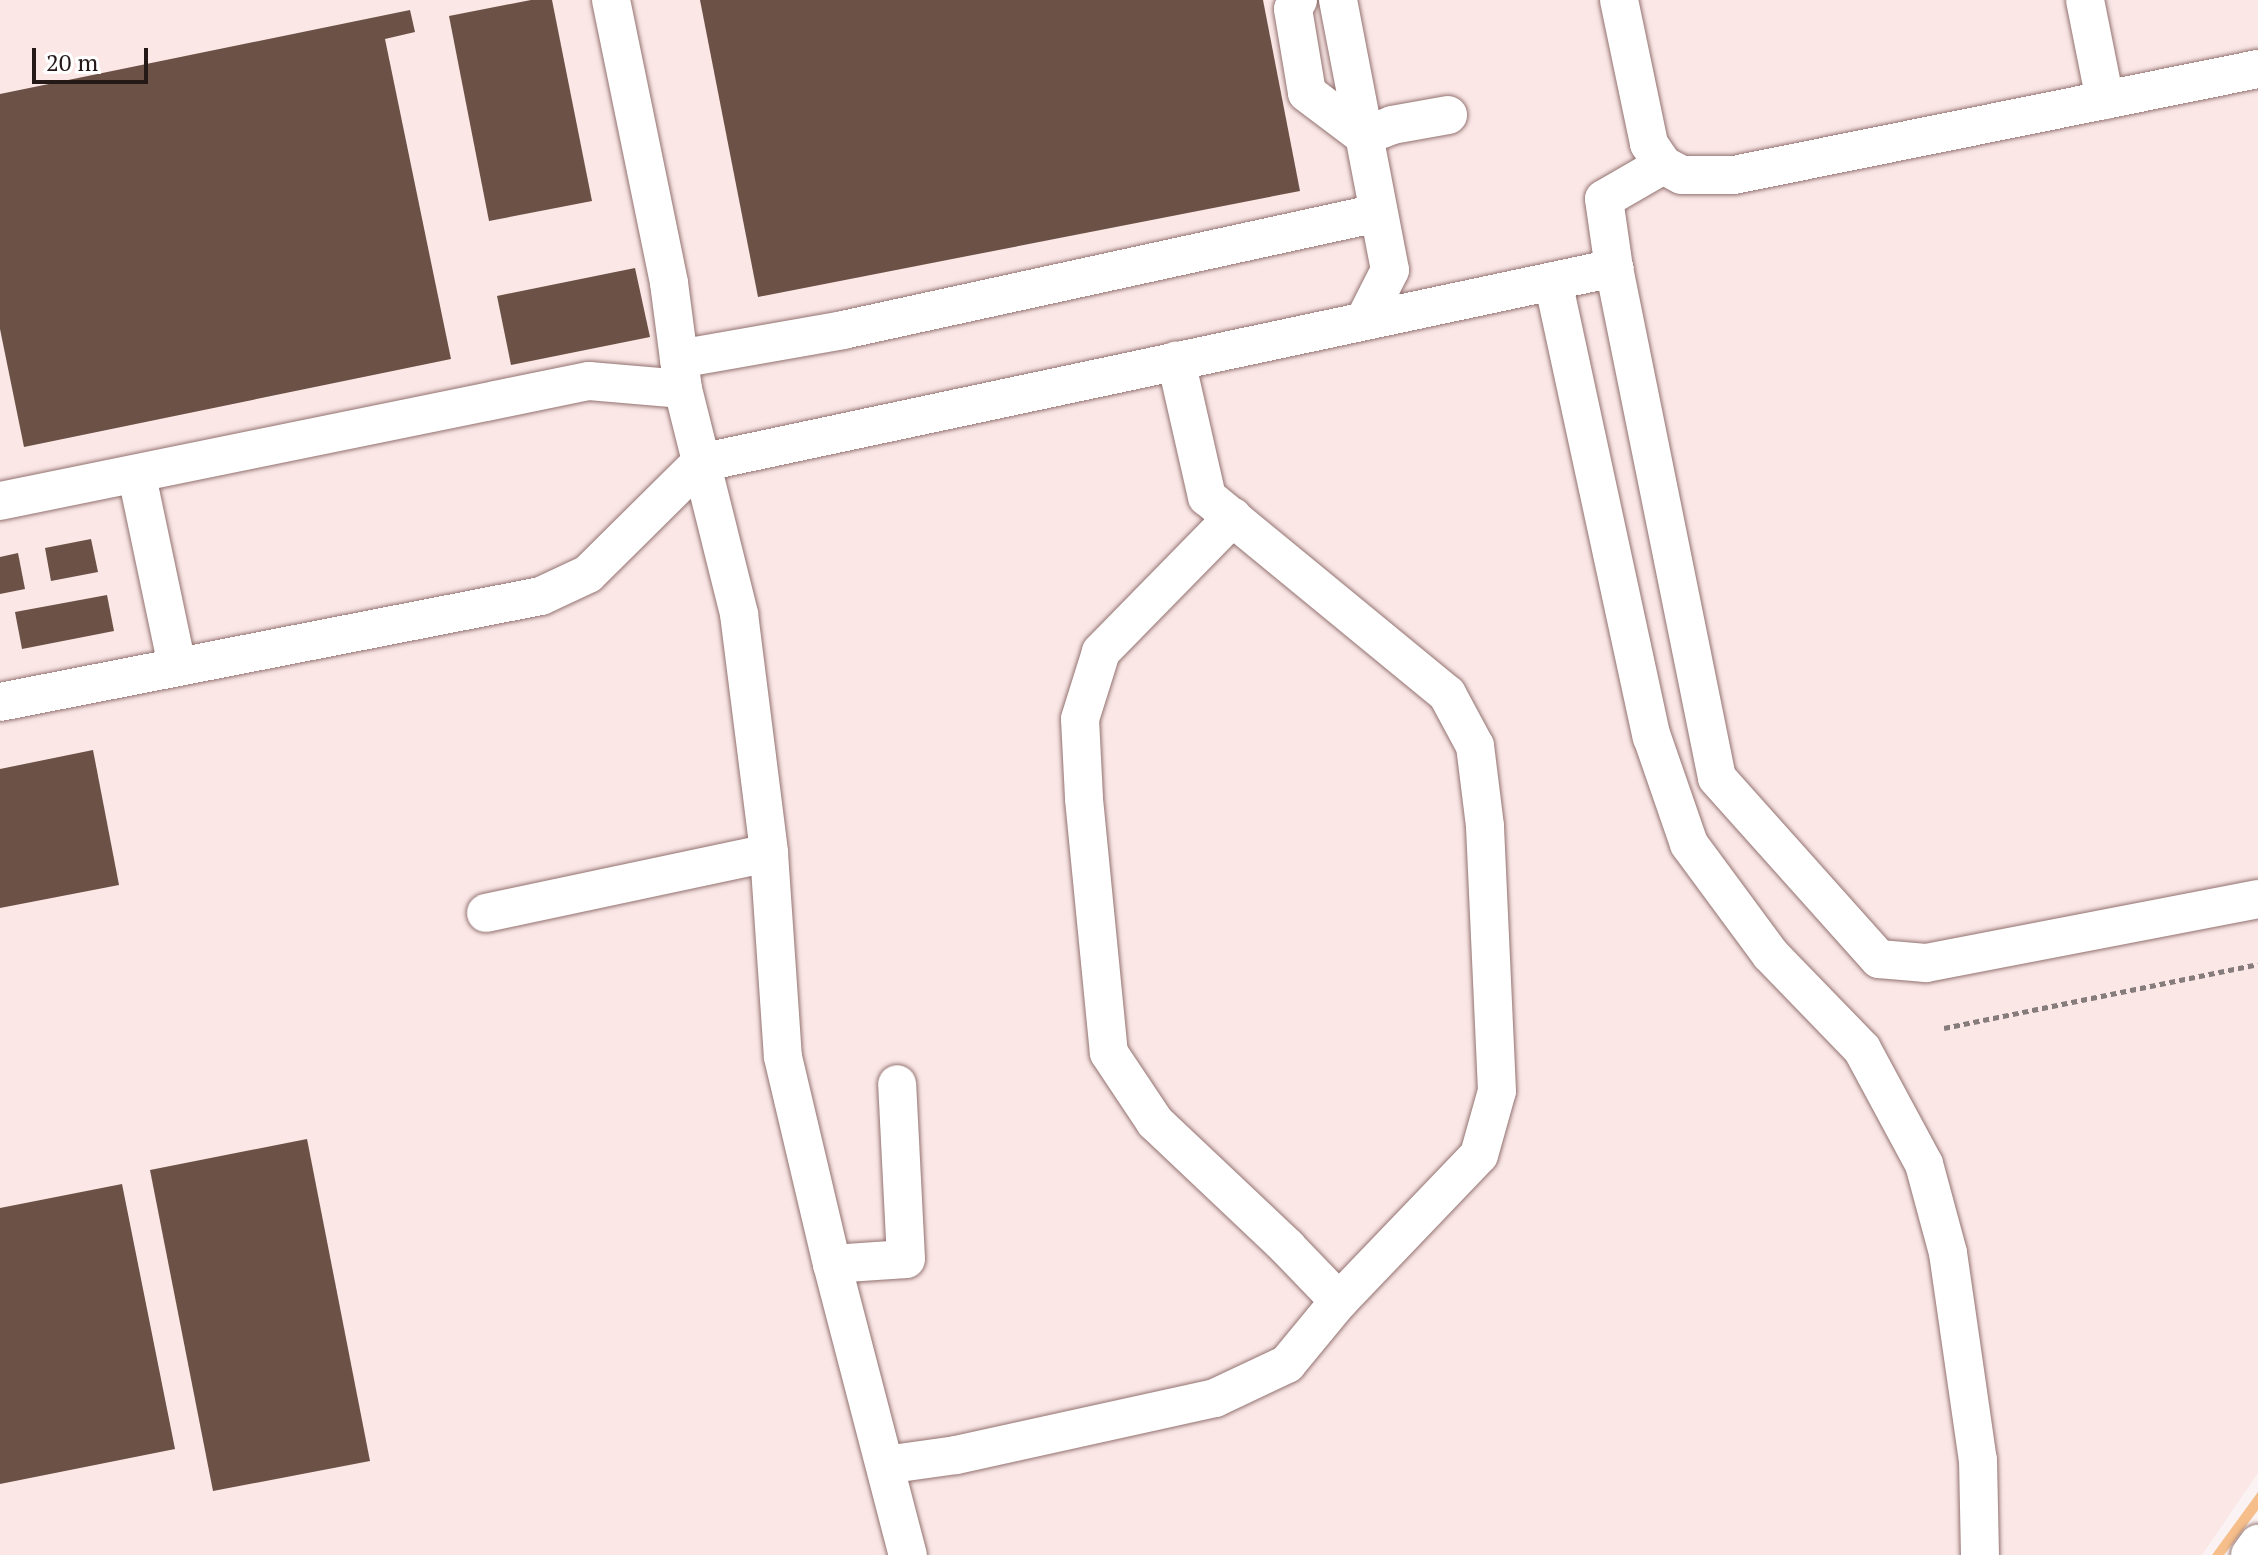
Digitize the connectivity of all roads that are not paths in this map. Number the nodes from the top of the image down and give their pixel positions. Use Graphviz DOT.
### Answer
graph roads {
  1 [pos="611,0"];
  2 [pos="1298,0"];
  3 [pos="1338,0"];
  4 [pos="1619,0"];
  5 [pos="2085,0"];
  6 [pos="2258,69"];
  7 [pos="2105,100"];
  8 [pos="1448,115"];
  9 [pos="1364,136"];
  10 [pos="1663,165"];
  11 [pos="1378,213"];
  12 [pos="1614,268"];
  13 [pos="1553,281"];
  14 [pos="1365,319"];
  15 [pos="1176,360"];
  16 [pos="681,374"];
  17 [pos="700,463"];
  18 [pos="137,476"];
  19 [pos="0,501"];
  20 [pos="1233,517"];
  21 [pos="177,666"];
  22 [pos="0,702"];
  23 [pos="769,853"];
  24 [pos="2258,899"];
  25 [pos="486,913"];
  26 [pos="897,1084"];
  27 [pos="832,1264"];
  28 [pos="1339,1301"];
  29 [pos="885,1465"];
  30 [pos="2258,1544"];
  31 [pos="908,1555"];
  32 [pos="1980,1555"];
  33 [pos="2250,1555"];
  1 -- 16 [label="street"];
  2 -- 9 [label="street"];
  3 -- 9 [label="street"];
  4 -- 10 [label="street"];
  5 -- 7 [label="street"];
  6 -- 7 [label="street"];
  7 -- 10 [label="street"];
  8 -- 9 [label="street"];
  9 -- 11 [label="street"];
  10 -- 12 [label="street"];
  11 -- 14 [label="street"];
  11 -- 16 [label="street"];
  12 -- 13 [label="street"];
  12 -- 24 [label="street"];
  13 -- 14 [label="street"];
  13 -- 32 [label="street"];
  14 -- 15 [label="street"];
  15 -- 17 [label="street"];
  15 -- 20 [label="street"];
  16 -- 17 [label="street"];
  16 -- 18 [label="street"];
  17 -- 21 [label="street"];
  17 -- 23 [label="street"];
  18 -- 19 [label="street"];
  18 -- 21 [label="street"];
  20 -- 28 [label="street"];
  20 -- 28 [label="street"];
  21 -- 22 [label="street"];
  23 -- 25 [label="street"];
  23 -- 27 [label="street"];
  26 -- 27 [label="street"];
  27 -- 29 [label="street"];
  28 -- 29 [label="street"];
  29 -- 31 [label="street"];
  30 -- 33 [label="street"];
}
